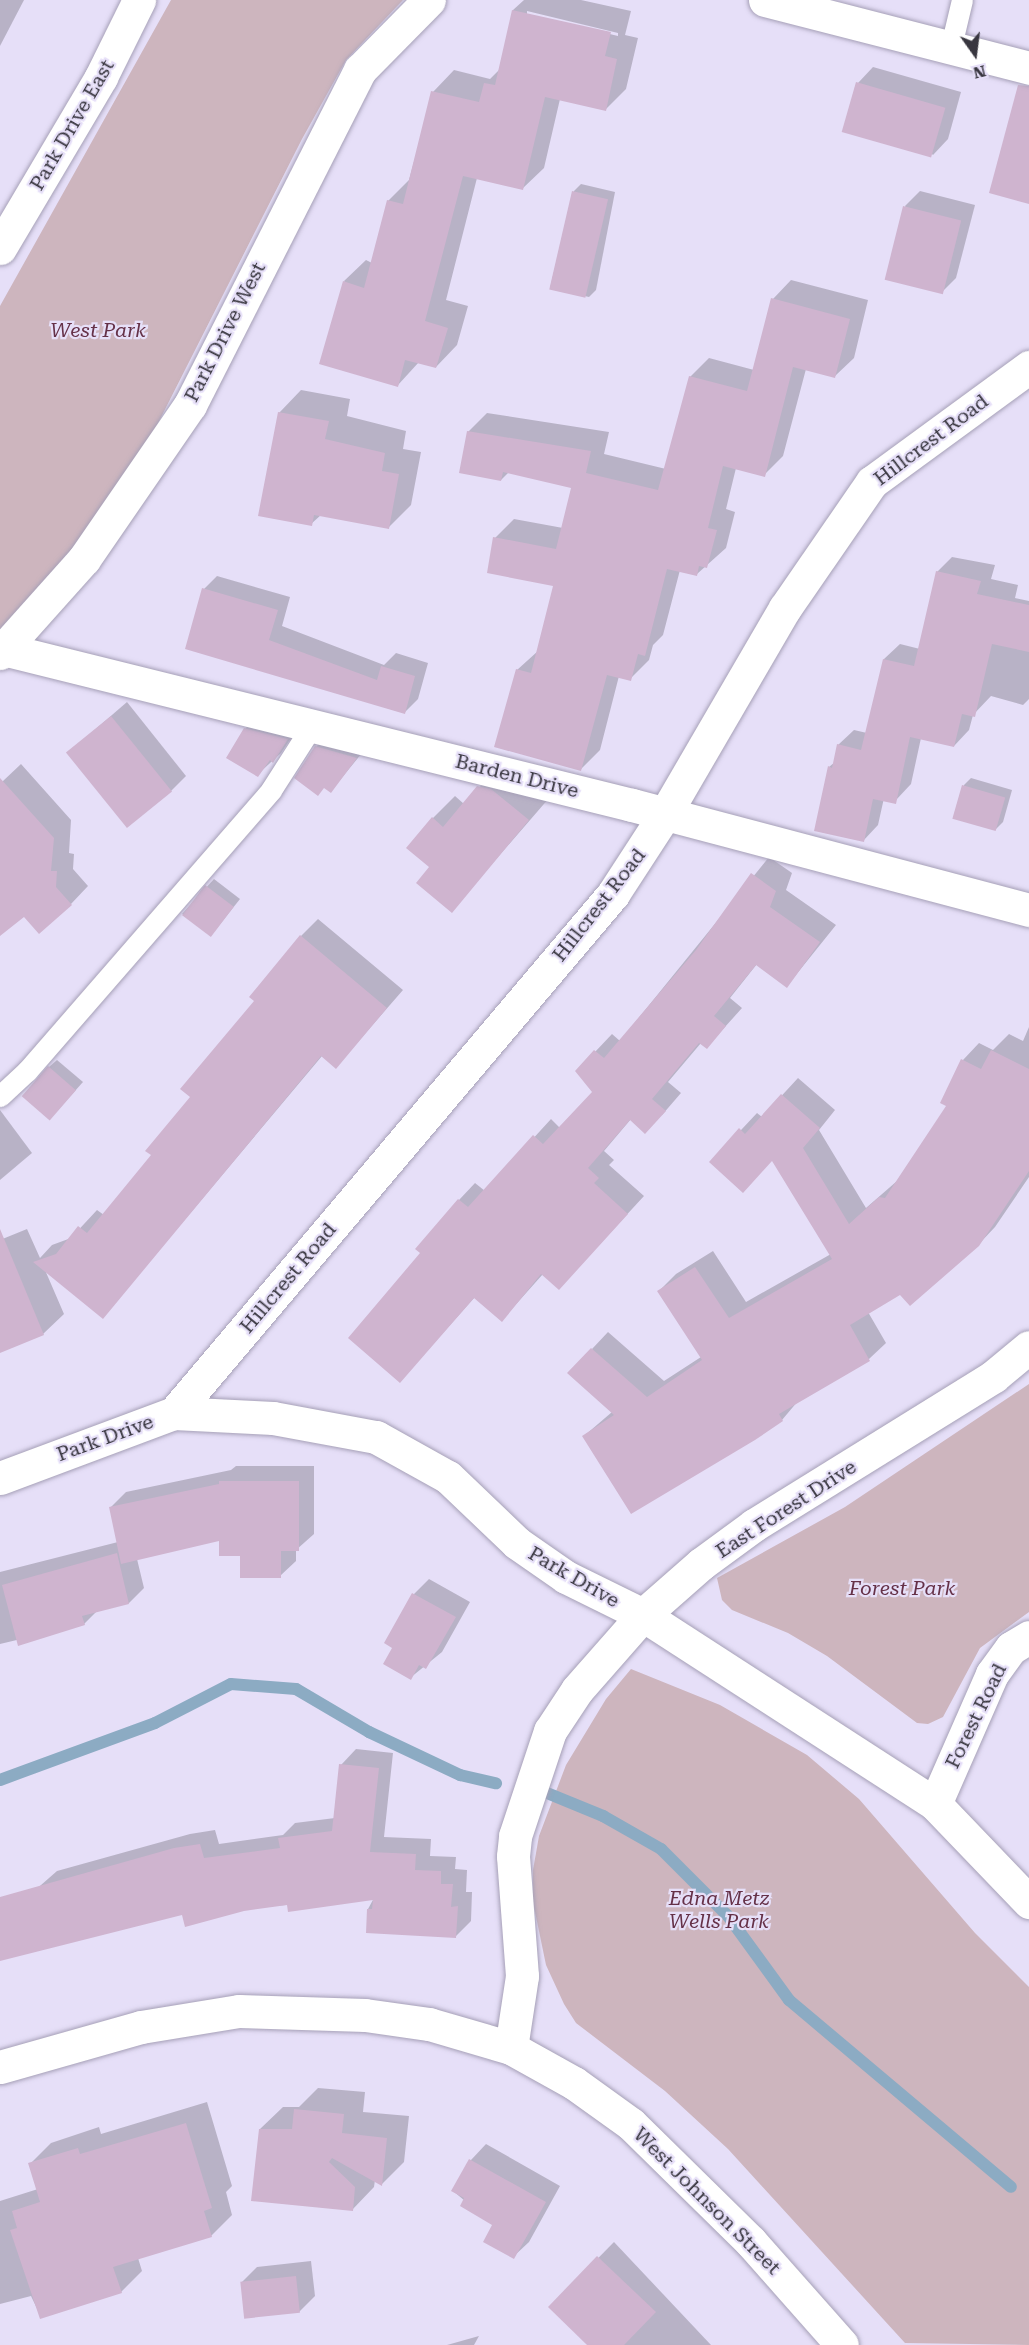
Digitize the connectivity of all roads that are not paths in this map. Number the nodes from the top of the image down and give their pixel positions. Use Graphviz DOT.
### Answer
graph roads {
  1 [pos="140,0"];
  2 [pos="429,0"];
  3 [pos="765,0"];
  4 [pos="962,0"];
  5 [pos="951,46"];
  6 [pos="1029,68"];
  7 [pos="0,248"];
  8 [pos="1029,367"];
  9 [pos="2,651"];
  10 [pos="312,726"];
  11 [pos="665,814"];
  12 [pos="1029,910"];
  13 [pos="0,1096"];
  14 [pos="1029,1347"];
  15 [pos="174,1413"];
  16 [pos="0,1478"];
  17 [pos="643,1615"];
  18 [pos="1029,1637"];
  19 [pos="935,1804"];
  20 [pos="1029,1902"];
  21 [pos="511,2048"];
  22 [pos="0,2067"];
  23 [pos="842,2345"];
  1 -- 7 [label="street, Park Drive East"];
  2 -- 9 [label="street, Park Drive West"];
  3 -- 5 [label="street"];
  4 -- 5 [label="lane"];
  5 -- 6 [label="street"];
  8 -- 11 [label="street, Hillcrest Road"];
  9 -- 10 [label="street, Barden Drive"];
  10 -- 11 [label="street, Barden Drive"];
  10 -- 13 [label="lane"];
  11 -- 12 [label="street, Barden Drive"];
  11 -- 15 [label="street, Hillcrest Road"];
  14 -- 17 [label="street, East Forest Drive"];
  15 -- 16 [label="street, Park Drive"];
  15 -- 17 [label="street, Park Drive"];
  17 -- 19 [label="street, Park Drive"];
  17 -- 21 [label="street, East Forest Drive"];
  18 -- 19 [label="street, Forest Road"];
  19 -- 20 [label="street, Park Drive"];
  21 -- 22 [label="street, West Johnson Street"];
  21 -- 23 [label="street, West Johnson Street"];
}
